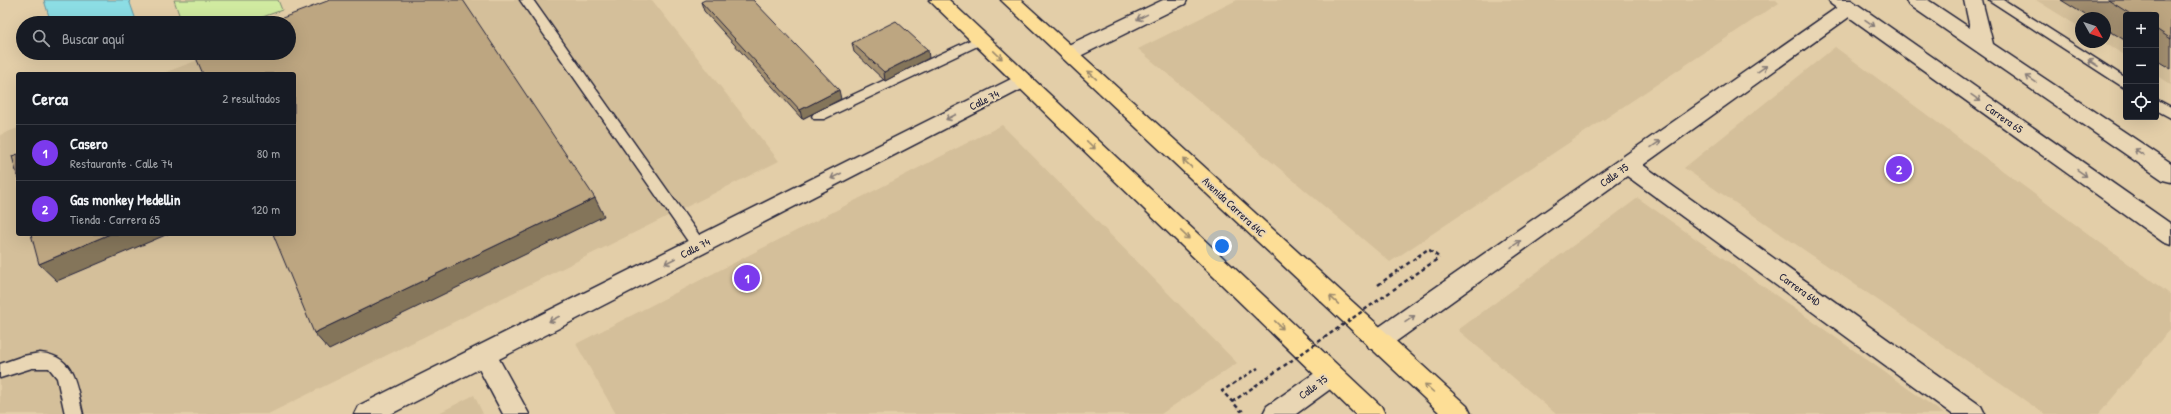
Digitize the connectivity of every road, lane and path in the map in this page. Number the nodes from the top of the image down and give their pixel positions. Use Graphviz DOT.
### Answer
graph roads {
  1 [pos="526,0"];
  2 [pos="938,0"];
  3 [pos="1010,0"];
  4 [pos="1178,0"];
  5 [pos="1915,0"];
  6 [pos="1973,0"];
  7 [pos="1995,0"];
  8 [pos="1843,4"];
  9 [pos="980,39"];
  10 [pos="1984,46"];
  11 [pos="1069,53"];
  12 [pos="1023,80"];
  13 [pos="2123,82"];
  14 [pos="2159,106"];
  15 [pos="2171,113"];
  16 [pos="819,116"];
  17 [pos="1628,165"];
  18 [pos="2171,174"];
  19 [pos="2171,236"];
  20 [pos="699,246"];
  21 [pos="1440,258"];
  22 [pos="1378,341"];
  23 [pos="484,355"];
  24 [pos="1258,368"];
  25 [pos="0,371"];
  26 [pos="1331,375"];
  27 [pos="1232,402"];
  28 [pos="1247,407"];
  29 [pos="74,414"];
  30 [pos="367,414"];
  31 [pos="516,414"];
  32 [pos="1276,414"];
  33 [pos="1372,414"];
  34 [pos="1458,414"];
  35 [pos="1972,414"];
  1 -- 20 [label="lane"];
  2 -- 9 [label="main road"];
  3 -- 11 [label="main road, Avenida Carrera 64C"];
  4 -- 11 [label="street, one-way"];
  5 -- 10 [label="street"];
  6 -- 10 [label="street"];
  13 -- 7 [label="lane, one-way"];
  17 -- 8 [label="street, Calle 75, one-way"];
  8 -- 19 [label="street, Carrera 65, one-way"];
  9 -- 12 [label="main road, one-way"];
  9 -- 16 [label="lane"];
  18 -- 10 [label="street, one-way"];
  22 -- 11 [label="main road, Avenida Carrera 64C, one-way"];
  12 -- 20 [label="street, Calle 74, one-way"];
  12 -- 26 [label="main road, one-way"];
  14 -- 15 [label="lane"];
  22 -- 17 [label="street, Calle 75, one-way"];
  17 -- 35 [label="street, Carrera 64D"];
  20 -- 23 [label="street, Calle 74, one-way"];
  21 -- 27 [label="path, bridge"];
  34 -- 22 [label="main road, Avenida Carrera 64C, one-way"];
  23 -- 30 [label="street, Calle 74"];
  23 -- 31 [label="street"];
  24 -- 27 [label="path"];
  25 -- 29 [label="lane"];
  26 -- 32 [label="street, Calle 75"];
  26 -- 33 [label="main road"];
  27 -- 28 [label="path"];
}
